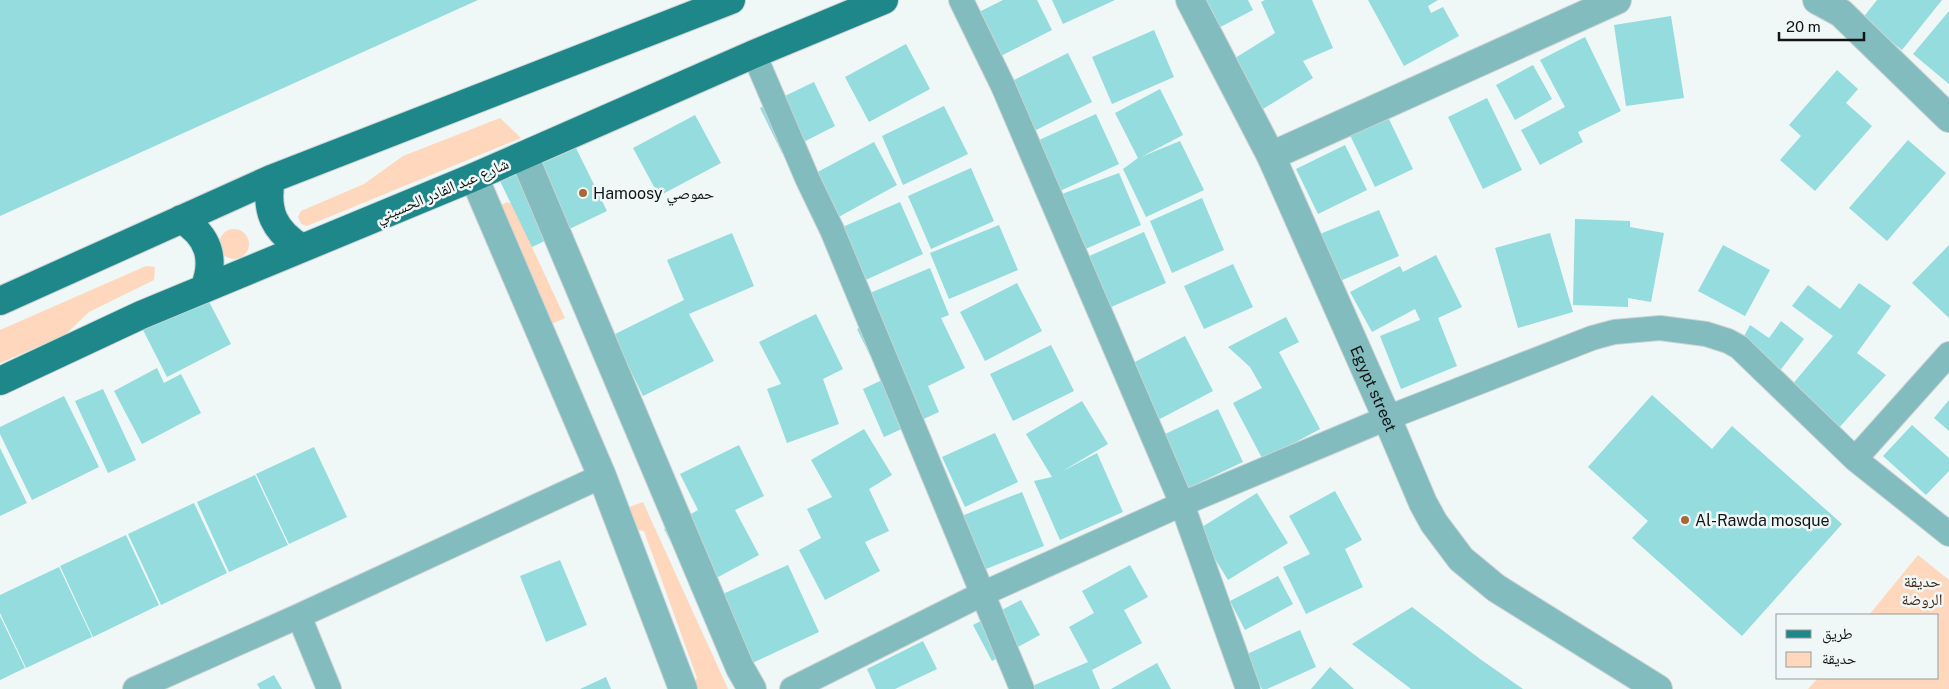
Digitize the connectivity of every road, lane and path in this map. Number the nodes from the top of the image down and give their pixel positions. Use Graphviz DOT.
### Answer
graph roads {
  1 [pos="731,0"];
  2 [pos="884,0"];
  3 [pos="961,0"];
  4 [pos="1190,0"];
  5 [pos="1617,0"];
  6 [pos="1817,0"];
  7 [pos="754,54"];
  8 [pos="1949,118"];
  9 [pos="524,156"];
  10 [pos="1271,156"];
  11 [pos="474,177"];
  12 [pos="270,179"];
  13 [pos="181,218"];
  14 [pos="302,248"];
  15 [pos="204,289"];
  16 [pos="0,301"];
  17 [pos="1949,354"];
  18 [pos="0,382"];
  19 [pos="1387,418"];
  20 [pos="1855,459"];
  21 [pos="602,476"];
  22 [pos="1182,504"];
  23 [pos="1949,534"];
  24 [pos="982,594"];
  25 [pos="299,616"];
  26 [pos="135,689"];
  27 [pos="329,689"];
  28 [pos="683,689"];
  29 [pos="752,689"];
  30 [pos="792,689"];
  31 [pos="1022,689"];
  32 [pos="1248,689"];
  33 [pos="1658,689"];
  1 -- 12 [label="main road"];
  2 -- 7 [label="main road, شارع عبد القادر الحسيني"];
  3 -- 22 [label="street"];
  4 -- 10 [label="street, Egypt street"];
  5 -- 10 [label="street"];
  6 -- 8 [label="street"];
  7 -- 9 [label="main road, شارع عبد القادر الحسيني"];
  7 -- 24 [label="street"];
  9 -- 11 [label="main road, شارع عبد القادر الحسيني"];
  9 -- 29 [label="street"];
  10 -- 19 [label="street, Egypt street"];
  11 -- 14 [label="main road, شارع عبد القادر الحسيني"];
  11 -- 21 [label="street"];
  12 -- 13 [label="main road"];
  12 -- 14 [label="main road"];
  13 -- 15 [label="main road"];
  13 -- 16 [label="main road"];
  14 -- 15 [label="main road, شارع عبد القادر الحسيني"];
  15 -- 18 [label="main road, شارع عبد القادر الحسيني"];
  17 -- 20 [label="street"];
  19 -- 20 [label="street"];
  19 -- 22 [label="street"];
  19 -- 33 [label="street, Egypt street"];
  20 -- 23 [label="street"];
  21 -- 25 [label="street"];
  21 -- 28 [label="street"];
  22 -- 24 [label="street"];
  22 -- 32 [label="street"];
  24 -- 30 [label="street"];
  24 -- 31 [label="street"];
  25 -- 26 [label="street"];
  25 -- 27 [label="street"];
}
